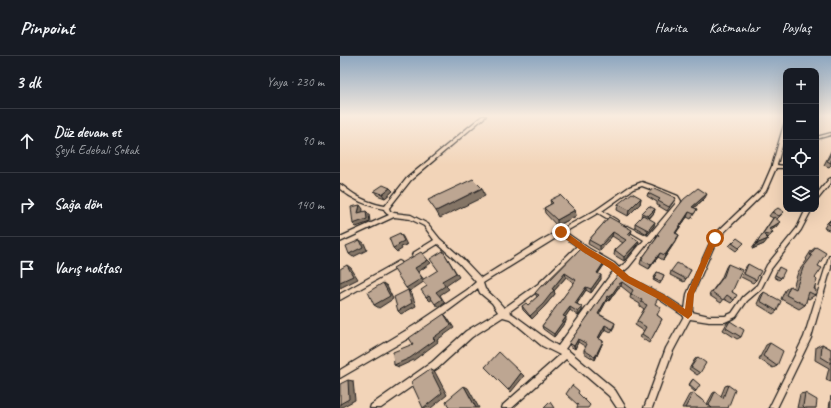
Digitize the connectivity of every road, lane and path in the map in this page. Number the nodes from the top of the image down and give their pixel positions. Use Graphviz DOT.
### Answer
graph roads {
  1 [pos="464,132"];
  2 [pos="783,134"];
  3 [pos="831,134"];
  4 [pos="819,137"];
  5 [pos="774,166"];
  6 [pos="783,167"];
  7 [pos="831,180"];
  8 [pos="340,186"];
  9 [pos="819,194"];
  10 [pos="386,208"];
  11 [pos="598,211"];
  12 [pos="808,212"];
  13 [pos="393,215"];
  14 [pos="561,232"];
  15 [pos="340,240"];
  16 [pos="648,240"];
  17 [pos="438,241"];
  18 [pos="581,246"];
  19 [pos="412,257"];
  20 [pos="831,258"];
  21 [pos="405,261"];
  22 [pos="620,271"];
  23 [pos="480,282"];
  24 [pos="340,297"];
  25 [pos="503,313"];
  26 [pos="688,315"];
  27 [pos="563,352"];
  28 [pos="340,374"];
  29 [pos="374,408"];
  30 [pos="506,408"];
  31 [pos="622,408"];
  32 [pos="648,408"];
  33 [pos="773,408"];
  1 -- 10 [label="street"];
  2 -- 5 [label="street"];
  3 -- 4 [label="street"];
  5 -- 6 [label="street"];
  5 -- 26 [label="street"];
  7 -- 9 [label="street"];
  8 -- 10 [label="street"];
  10 -- 13 [label="street"];
  11 -- 14 [label="street"];
  11 -- 16 [label="street"];
  11 -- 16 [label="street"];
  12 -- 26 [label="street"];
  13 -- 15 [label="street"];
  13 -- 17 [label="street"];
  14 -- 18 [label="street"];
  14 -- 23 [label="street"];
  16 -- 22 [label="street"];
  17 -- 19 [label="street"];
  17 -- 23 [label="street"];
  18 -- 22 [label="street"];
  18 -- 25 [label="street"];
  20 -- 33 [label="street"];
  21 -- 24 [label="street"];
  22 -- 26 [label="street"];
  22 -- 27 [label="street"];
  23 -- 25 [label="street"];
  23 -- 28 [label="street"];
  25 -- 27 [label="street"];
  25 -- 29 [label="street"];
  26 -- 32 [label="street"];
  27 -- 30 [label="street"];
  27 -- 31 [label="street"];
}
